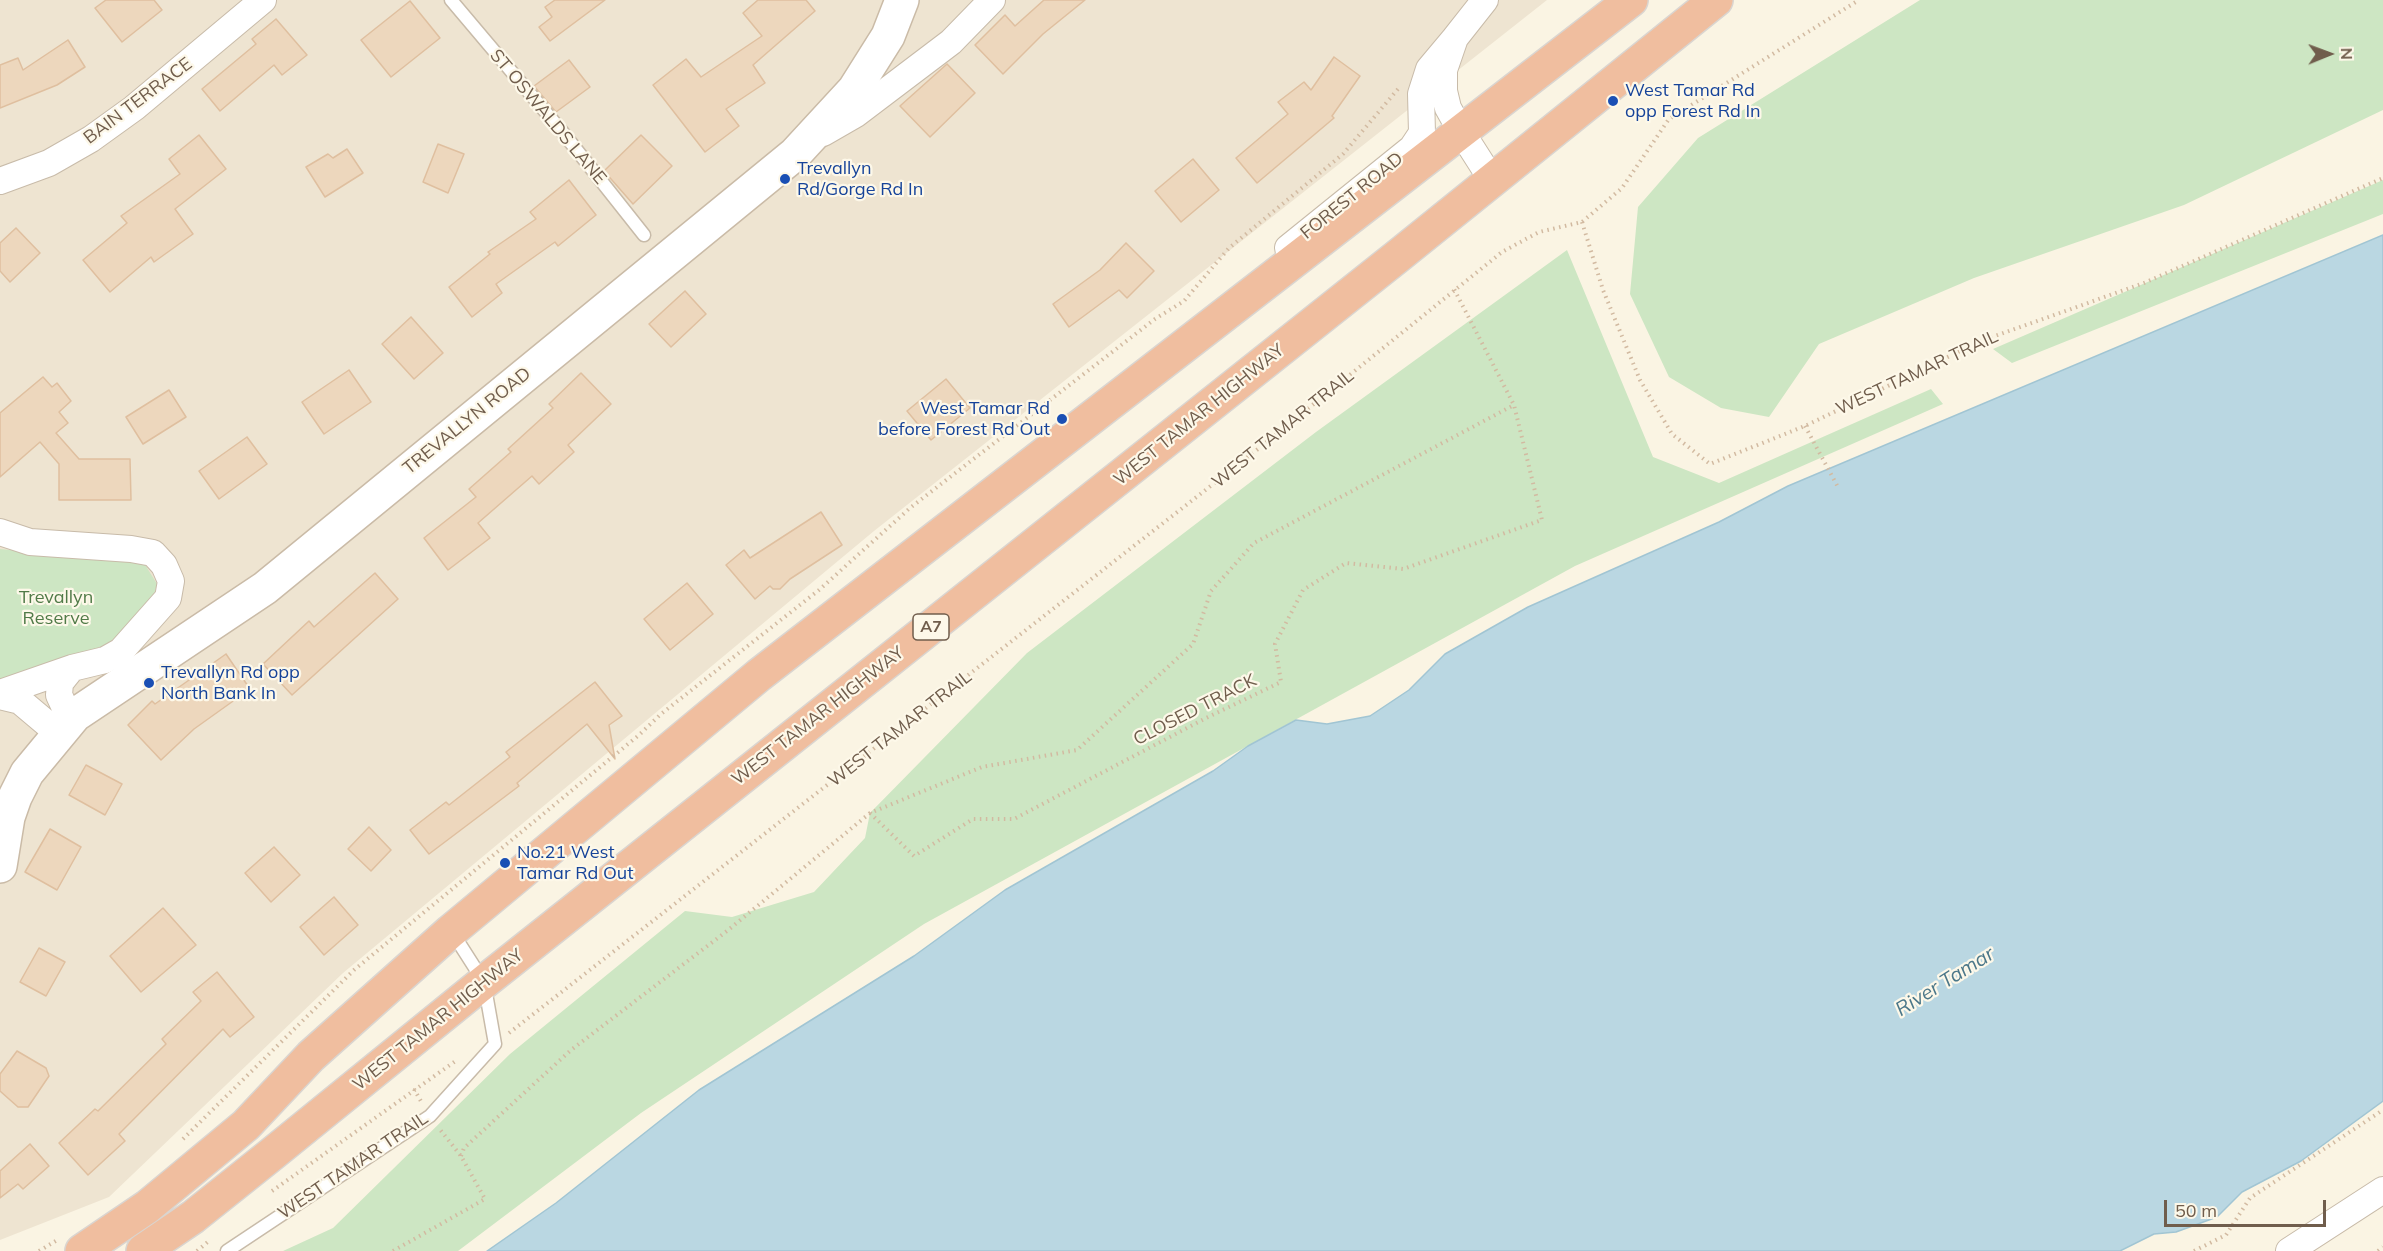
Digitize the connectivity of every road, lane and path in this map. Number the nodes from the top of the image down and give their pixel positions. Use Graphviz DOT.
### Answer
graph roads {
  1 [pos="263,0"];
  2 [pos="451,0"];
  3 [pos="902,0"];
  4 [pos="1485,0"];
  5 [pos="1631,0"];
  6 [pos="1716,0"];
  7 [pos="1859,0"];
  8 [pos="988,3"];
  9 [pos="1455,38"];
  10 [pos="1462,133"];
  11 [pos="808,141"];
  12 [pos="2383,178"];
  13 [pos="1492,180"];
  14 [pos="0,181"];
  15 [pos="1582,222"];
  16 [pos="644,235"];
  17 [pos="1264,286"];
  18 [pos="1455,289"];
  19 [pos="1514,405"];
  20 [pos="1805,426"];
  21 [pos="1839,489"];
  22 [pos="0,532"];
  23 [pos="72,668"];
  24 [pos="8,691"];
  25 [pos="66,724"];
  26 [pos="870,813"];
  27 [pos="0,866"];
  28 [pos="451,931"];
  29 [pos="484,982"];
  30 [pos="495,1044"];
  31 [pos="2383,1110"];
  32 [pos="430,1116"];
  33 [pos="460,1156"];
  34 [pos="2383,1190"];
  35 [pos="265,1197"];
  36 [pos="214,1237"];
  37 [pos="2383,1248"];
  38 [pos="82,1251"];
  39 [pos="143,1251"];
  40 [pos="197,1251"];
  41 [pos="227,1251"];
  42 [pos="393,1251"];
  43 [pos="2194,1251"];
  44 [pos="2289,1251"];
  45 [pos="2378,1251"];
  1 -- 14 [label="street, BAIN TERRACE"];
  2 -- 16 [label="lane, ST OSWALDS LANE"];
  3 -- 11 [label="street"];
  4 -- 9 [label="street, FOREST ROAD"];
  5 -- 10 [label="highway"];
  6 -- 13 [label="highway, WEST TAMAR HIGHWAY / A7"];
  7 -- 15 [label="path, WEST TAMAR TRAIL"];
  8 -- 11 [label="street, TREVALLYN ROAD"];
  9 -- 10 [label="street, FOREST ROAD"];
  9 -- 17 [label="street, FOREST ROAD"];
  10 -- 13 [label="street, FOREST ROAD"];
  10 -- 17 [label="highway"];
  11 -- 25 [label="street, TREVALLYN ROAD"];
  12 -- 20 [label="path, WEST TAMAR TRAIL"];
  13 -- 29 [label="highway, WEST TAMAR HIGHWAY / A7"];
  15 -- 18 [label="path, WEST TAMAR TRAIL"];
  15 -- 20 [label="path, WEST TAMAR TRAIL"];
  17 -- 28 [label="highway"];
  18 -- 19 [label="path"];
  18 -- 30 [label="path, WEST TAMAR TRAIL"];
  19 -- 26 [label="path"];
  19 -- 26 [label="path, CLOSED TRACK"];
  20 -- 21 [label="path"];
  22 -- 23 [label="street"];
  23 -- 24 [label="street"];
  23 -- 25 [label="street"];
  24 -- 25 [label="street"];
  25 -- 27 [label="street, TREVALLYN ROAD"];
  26 -- 33 [label="path"];
  28 -- 29 [label="lane"];
  28 -- 38 [label="highway"];
  29 -- 30 [label="lane"];
  29 -- 39 [label="highway, WEST TAMAR HIGHWAY / A7"];
  30 -- 32 [label="lane, WEST TAMAR TRAIL"];
  30 -- 35 [label="path"];
  31 -- 43 [label="path"];
  32 -- 33 [label="path"];
  32 -- 41 [label="lane, WEST TAMAR TRAIL"];
  33 -- 42 [label="path"];
  34 -- 44 [label="street"];
  36 -- 40 [label="path"];
  37 -- 45 [label="path"];
}
